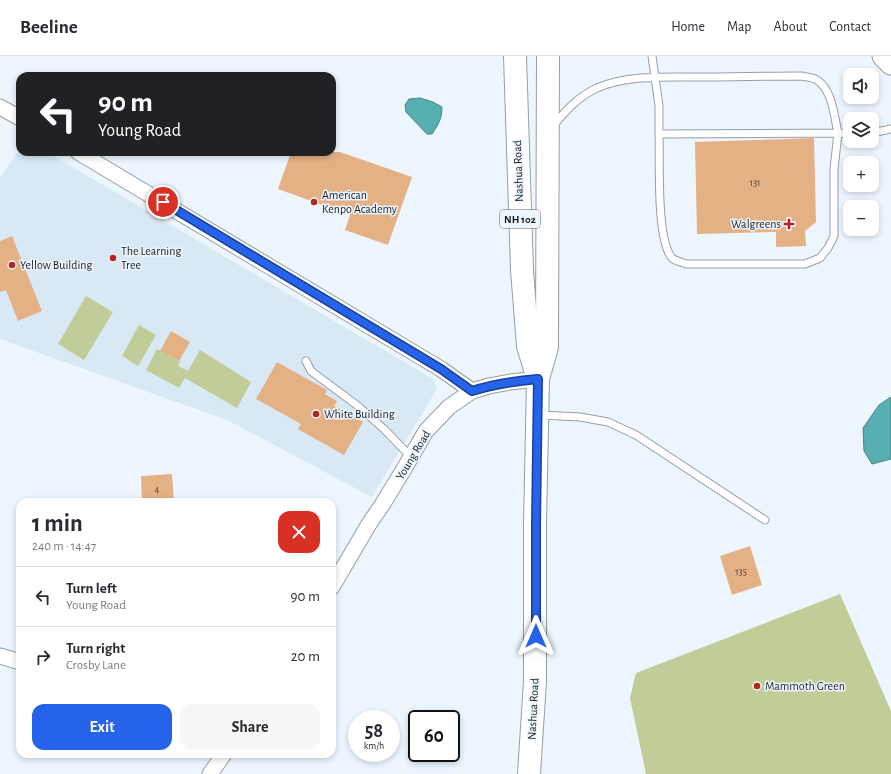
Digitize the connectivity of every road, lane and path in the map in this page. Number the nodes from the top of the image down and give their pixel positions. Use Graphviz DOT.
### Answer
graph roads {
  1 [pos="514,56"];
  2 [pos="548,56"];
  3 [pos="652,56"];
  4 [pos="883,56"];
  5 [pos="891,64"];
  6 [pos="654,78"];
  7 [pos="0,107"];
  8 [pos="16,116"];
  9 [pos="891,129"];
  10 [pos="548,131"];
  11 [pos="879,132"];
  12 [pos="838,133"];
  13 [pos="843,133"];
  14 [pos="659,134"];
  15 [pos="85,156"];
  16 [pos="306,361"];
  17 [pos="538,379"];
  18 [pos="472,391"];
  19 [pos="538,414"];
  20 [pos="411,458"];
  21 [pos="765,520"];
  22 [pos="336,580"];
  23 [pos="0,656"];
  24 [pos="16,661"];
  25 [pos="221,758"];
  26 [pos="210,774"];
  27 [pos="529,774"];
  1 -- 17 [label="main road, Nashua Road / NH 102"];
  2 -- 10 [label="main road, Nashua Road / NH 102"];
  3 -- 6 [label="lane"];
  4 -- 5 [label="main road"];
  6 -- 10 [label="lane"];
  6 -- 12 [label="lane"];
  6 -- 14 [label="lane"];
  7 -- 8 [label="street"];
  9 -- 11 [label="lane"];
  10 -- 17 [label="main road, Nashua Road / NH 102"];
  12 -- 13 [label="lane"];
  12 -- 14 [label="lane"];
  12 -- 14 [label="lane"];
  15 -- 18 [label="street"];
  16 -- 20 [label="lane"];
  17 -- 18 [label="street, Young Road"];
  17 -- 19 [label="main road, Nashua Road / NH 102"];
  18 -- 20 [label="street, Young Road"];
  19 -- 21 [label="lane"];
  19 -- 27 [label="main road, Nashua Road / NH 102"];
  20 -- 22 [label="street, Young Road"];
  23 -- 24 [label="street"];
  25 -- 26 [label="street"];
}
